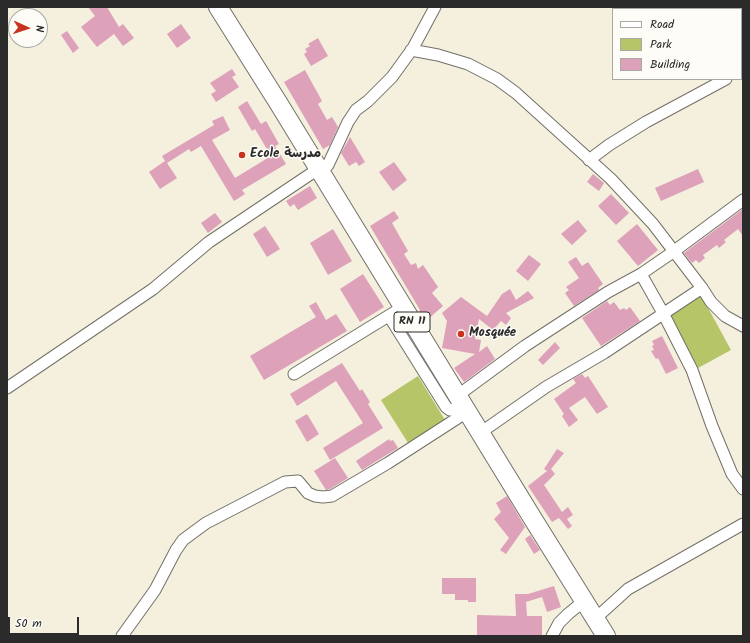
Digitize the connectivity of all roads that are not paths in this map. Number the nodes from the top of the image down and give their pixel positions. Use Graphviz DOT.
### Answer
graph roads {
  1 [pos="218,7"];
  2 [pos="435,7"];
  3 [pos="411,50"];
  4 [pos="724,80"];
  5 [pos="590,160"];
  6 [pos="319,171"];
  7 [pos="743,200"];
  8 [pos="673,252"];
  9 [pos="641,274"];
  10 [pos="702,288"];
  11 [pos="396,312"];
  12 [pos="663,313"];
  13 [pos="743,326"];
  14 [pos="294,374"];
  15 [pos="7,388"];
  16 [pos="462,404"];
  17 [pos="480,433"];
  18 [pos="743,489"];
  19 [pos="743,524"];
  20 [pos="584,602"];
  21 [pos="596,618"];
  22 [pos="122,636"];
  23 [pos="552,636"];
  24 [pos="606,636"];
  1 -- 6 [label="main road, RN 11"];
  2 -- 3 [label="street"];
  3 -- 5 [label="street"];
  3 -- 6 [label="street"];
  4 -- 5 [label="street"];
  5 -- 8 [label="street"];
  6 -- 11 [label="main road, RN 11"];
  6 -- 15 [label="street"];
  7 -- 8 [label="street"];
  8 -- 9 [label="street"];
  8 -- 10 [label="street"];
  9 -- 12 [label="street"];
  9 -- 16 [label="street"];
  10 -- 12 [label="street"];
  10 -- 13 [label="street"];
  11 -- 14 [label="street"];
  11 -- 16 [label="main road, RN 11"];
  12 -- 17 [label="street"];
  12 -- 18 [label="street"];
  16 -- 17 [label="main road, RN 11"];
  16 -- 22 [label="street"];
  17 -- 20 [label="main road, RN 11"];
  19 -- 21 [label="street"];
  20 -- 21 [label="main road, RN 11"];
  20 -- 23 [label="street"];
  21 -- 24 [label="main road, RN 11"];
}
